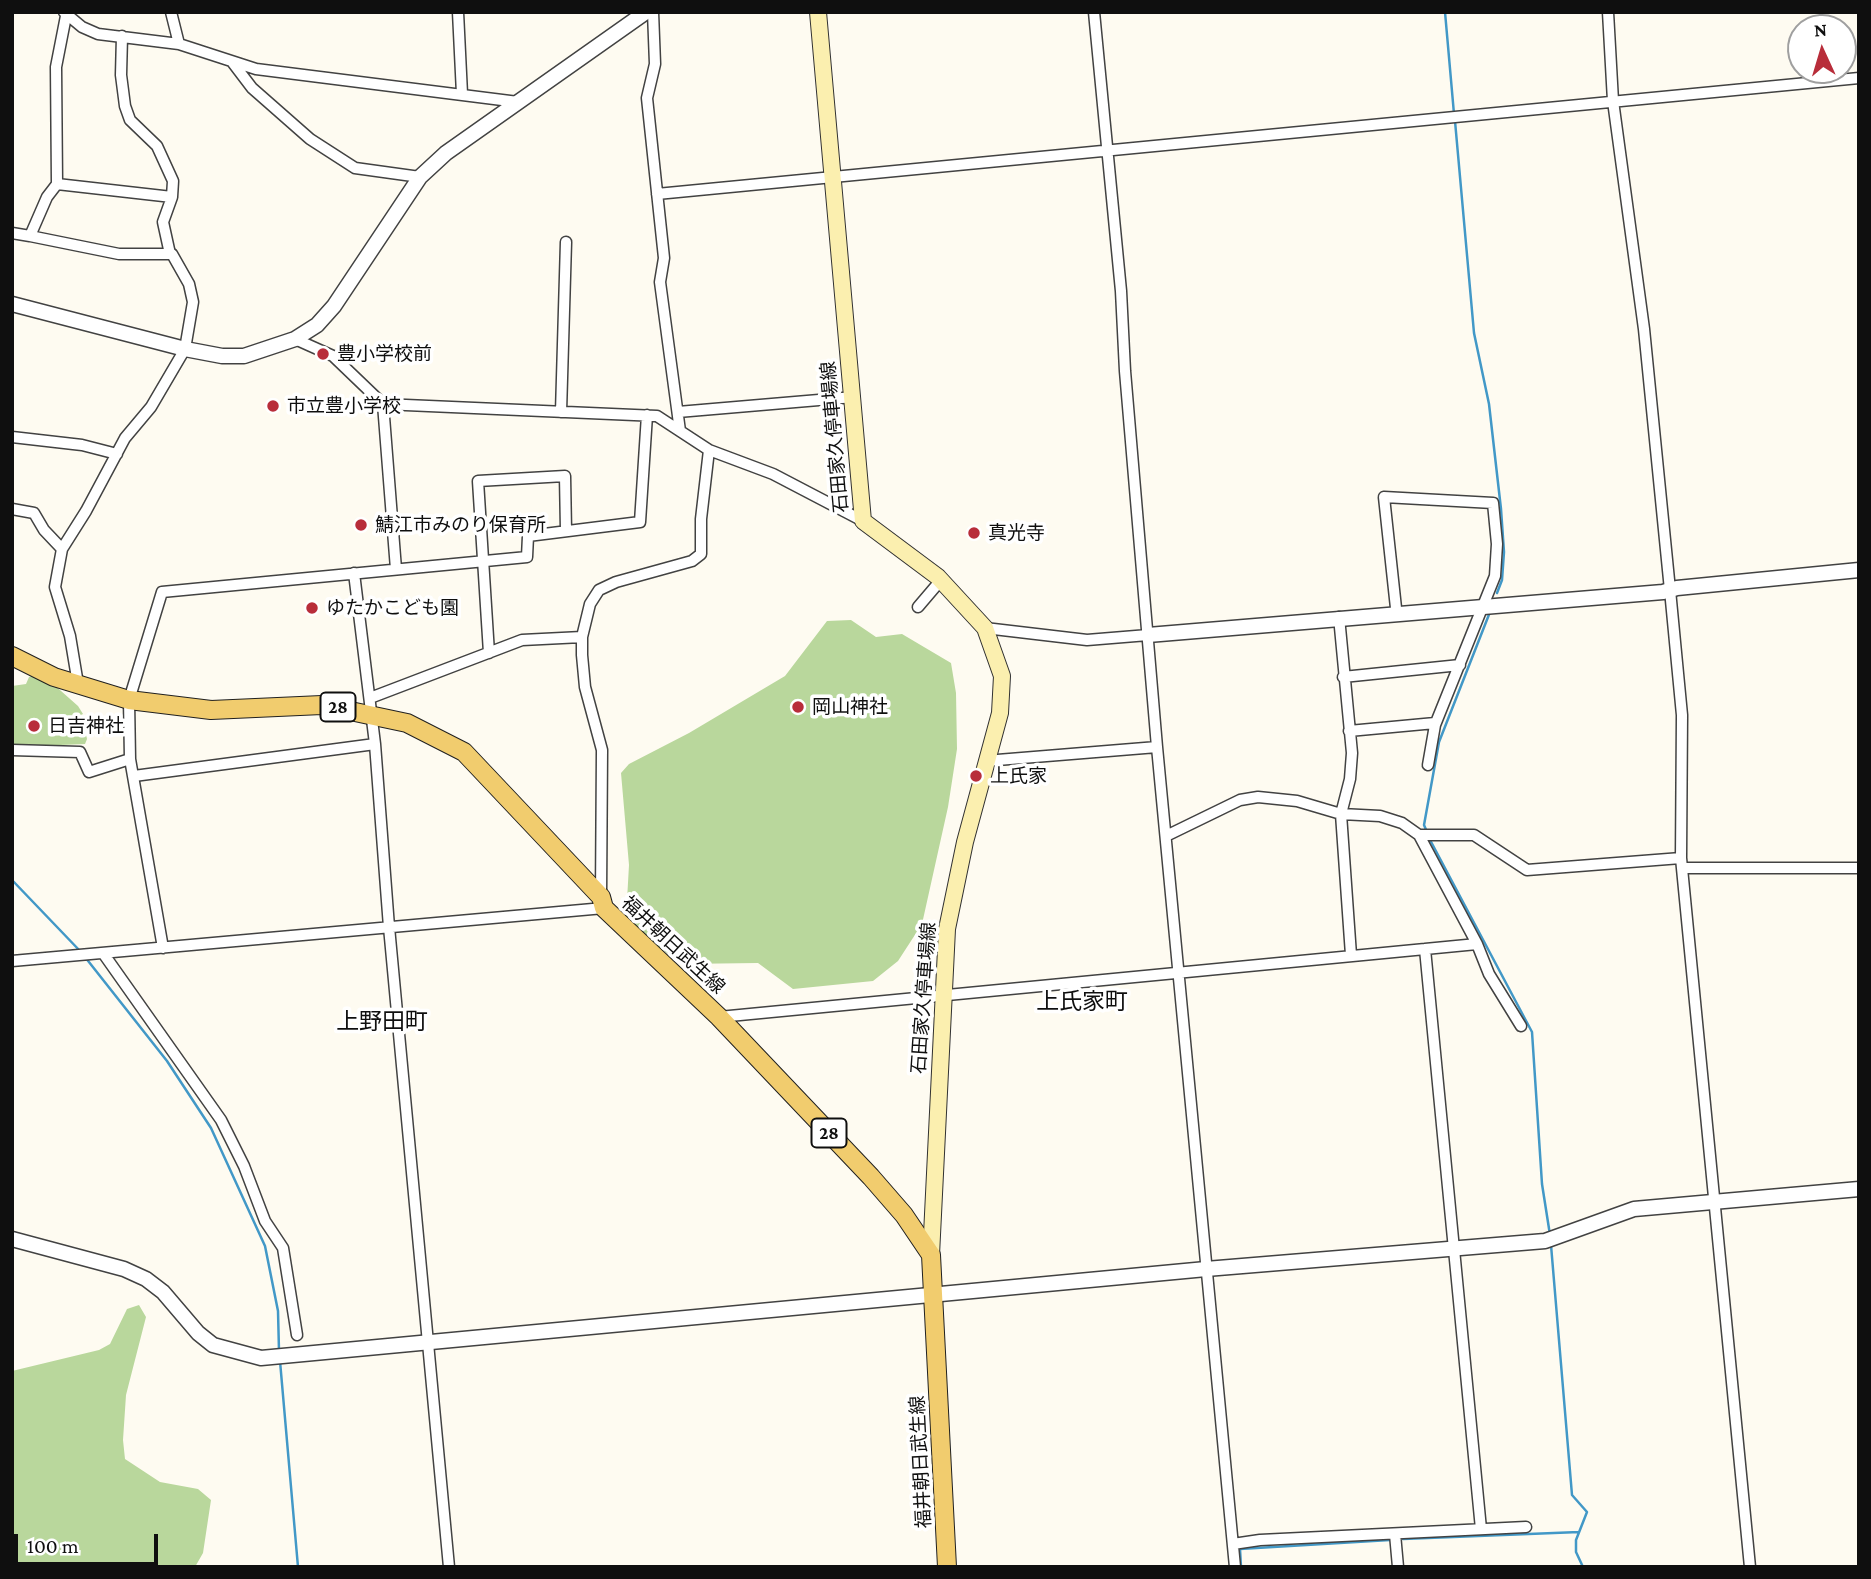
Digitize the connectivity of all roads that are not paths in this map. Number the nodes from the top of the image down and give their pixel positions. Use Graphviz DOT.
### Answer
graph roads {
  1 [pos="171,12"];
  2 [pos="457,12"];
  3 [pos="646,12"];
  4 [pos="653,12"];
  5 [pos="818,12"];
  6 [pos="1094,12"];
  7 [pos="1608,12"];
  8 [pos="65,14"];
  9 [pos="122,36"];
  10 [pos="179,44"];
  11 [pos="231,61"];
  12 [pos="1859,78"];
  13 [pos="462,94"];
  14 [pos="518,102"];
  15 [pos="1612,102"];
  16 [pos="1107,149"];
  17 [pos="833,174"];
  18 [pos="420,177"];
  19 [pos="57,184"];
  20 [pos="657,194"];
  21 [pos="172,197"];
  22 [pos="12,233"];
  23 [pos="30,236"];
  24 [pos="566,242"];
  25 [pos="170,254"];
  26 [pos="12,304"];
  27 [pos="295,339"];
  28 [pos="185,349"];
  29 [pos="854,397"];
  30 [pos="383,404"];
  31 [pos="561,412"];
  32 [pos="678,412"];
  33 [pos="647,415"];
  34 [pos="680,431"];
  35 [pos="12,438"];
  36 [pos="709,450"];
  37 [pos="117,454"];
  38 [pos="12,509"];
  39 [pos="863,521"];
  40 [pos="566,531"];
  41 [pos="62,549"];
  42 [pos="481,561"];
  43 [pos="396,569"];
  44 [pos="1859,570"];
  45 [pos="354,573"];
  46 [pos="941,580"];
  47 [pos="1670,590"];
  48 [pos="1484,605"];
  49 [pos="918,607"];
  50 [pos="1396,608"];
  51 [pos="1339,617"];
  52 [pos="985,628"];
  53 [pos="1148,635"];
  54 [pos="582,636"];
  55 [pos="489,653"];
  56 [pos="12,656"];
  57 [pos="1460,664"];
  58 [pos="1343,677"];
  59 [pos="78,684"];
  60 [pos="129,700"];
  61 [pos="371,706"];
  62 [pos="1435,723"];
  63 [pos="1349,731"];
  64 [pos="375,744"];
  65 [pos="1157,747"];
  66 [pos="12,750"];
  67 [pos="130,759"];
  68 [pos="985,761"];
  69 [pos="1428,765"];
  70 [pos="134,776"];
  71 [pos="1341,814"];
  72 [pos="1424,834"];
  73 [pos="1166,836"];
  74 [pos="1682,863"];
  75 [pos="1859,868"];
  76 [pos="602,902"];
  77 [pos="389,927"];
  78 [pos="1477,944"];
  79 [pos="163,948"];
  80 [pos="1425,949"];
  81 [pos="98,954"];
  82 [pos="1351,956"];
  83 [pos="12,961"];
  84 [pos="1178,972"];
  85 [pos="943,994"];
  86 [pos="719,1017"];
  87 [pos="1521,1026"];
  88 [pos="1859,1189"];
  89 [pos="1715,1202"];
  90 [pos="12,1239"];
  91 [pos="1453,1247"];
  92 [pos="931,1255"];
  93 [pos="1206,1269"];
  94 [pos="934,1294"];
  95 [pos="297,1335"];
  96 [pos="428,1342"];
  97 [pos="1526,1527"];
  98 [pos="1481,1529"];
  99 [pos="1395,1534"];
  100 [pos="1233,1544"];
  101 [pos="942,1565"];
  102 [pos="449,1567"];
  103 [pos="1235,1567"];
  104 [pos="1398,1567"];
  105 [pos="1750,1567"];
  1 -- 10 [label="street"];
  2 -- 13 [label="street"];
  3 -- 14 [label="street"];
  4 -- 20 [label="street"];
  5 -- 17 [label="main road, 石田家久停車場線"];
  6 -- 16 [label="street"];
  7 -- 15 [label="street"];
  8 -- 9 [label="street"];
  8 -- 19 [label="street"];
  9 -- 10 [label="street"];
  9 -- 21 [label="street"];
  10 -- 11 [label="street"];
  11 -- 13 [label="street"];
  11 -- 18 [label="street"];
  12 -- 15 [label="street"];
  13 -- 14 [label="street"];
  14 -- 18 [label="street"];
  15 -- 16 [label="street"];
  15 -- 47 [label="street"];
  16 -- 17 [label="street"];
  16 -- 53 [label="street"];
  17 -- 20 [label="street"];
  17 -- 29 [label="main road, 石田家久停車場線"];
  18 -- 27 [label="street"];
  19 -- 21 [label="street"];
  19 -- 23 [label="street"];
  20 -- 32 [label="street"];
  21 -- 25 [label="street"];
  22 -- 23 [label="street"];
  23 -- 25 [label="street"];
  24 -- 31 [label="street"];
  25 -- 28 [label="street"];
  26 -- 28 [label="street"];
  27 -- 28 [label="street"];
  27 -- 30 [label="street"];
  28 -- 37 [label="street"];
  29 -- 32 [label="street"];
  29 -- 39 [label="main road, 石田家久停車場線"];
  30 -- 31 [label="street"];
  30 -- 43 [label="street"];
  31 -- 33 [label="street"];
  32 -- 34 [label="street"];
  33 -- 34 [label="street"];
  33 -- 40 [label="street"];
  34 -- 36 [label="street"];
  35 -- 37 [label="street"];
  36 -- 39 [label="street"];
  36 -- 54 [label="street"];
  37 -- 41 [label="street"];
  38 -- 41 [label="street"];
  39 -- 46 [label="main road, 石田家久停車場線"];
  40 -- 42 [label="street"];
  40 -- 42 [label="street"];
  41 -- 59 [label="street"];
  42 -- 43 [label="street"];
  42 -- 55 [label="street"];
  43 -- 45 [label="street"];
  44 -- 47 [label="street"];
  45 -- 60 [label="street"];
  45 -- 61 [label="street"];
  46 -- 49 [label="street"];
  46 -- 52 [label="main road, 石田家久停車場線"];
  47 -- 48 [label="street"];
  47 -- 74 [label="street"];
  48 -- 50 [label="street"];
  48 -- 51 [label="street"];
  48 -- 57 [label="street"];
  51 -- 53 [label="street"];
  51 -- 58 [label="street"];
  52 -- 53 [label="street"];
  52 -- 68 [label="main road, 石田家久停車場線"];
  53 -- 65 [label="street"];
  54 -- 55 [label="street"];
  54 -- 76 [label="street"];
  55 -- 61 [label="street"];
  56 -- 59 [label="main road, 福井朝日武生線 / 28"];
  57 -- 58 [label="street"];
  57 -- 62 [label="street"];
  58 -- 63 [label="street"];
  59 -- 60 [label="main road, 福井朝日武生線 / 28"];
  60 -- 61 [label="main road, 福井朝日武生線 / 28"];
  60 -- 67 [label="street"];
  61 -- 64 [label="street"];
  61 -- 76 [label="main road, 福井朝日武生線 / 28"];
  62 -- 63 [label="street"];
  62 -- 69 [label="street"];
  63 -- 71 [label="street"];
  64 -- 70 [label="street"];
  64 -- 77 [label="street"];
  65 -- 68 [label="street"];
  65 -- 73 [label="street"];
  66 -- 67 [label="street"];
  67 -- 70 [label="street"];
  68 -- 85 [label="main road, 石田家久停車場線"];
  70 -- 79 [label="street"];
  71 -- 72 [label="street"];
  71 -- 73 [label="street"];
  71 -- 82 [label="street"];
  72 -- 74 [label="street"];
  72 -- 78 [label="street"];
  73 -- 84 [label="street"];
  74 -- 75 [label="street"];
  74 -- 89 [label="street"];
  76 -- 77 [label="street"];
  76 -- 86 [label="main road, 福井朝日武生線 / 28"];
  77 -- 79 [label="street"];
  77 -- 96 [label="street"];
  78 -- 80 [label="street"];
  78 -- 87 [label="street"];
  79 -- 81 [label="street"];
  80 -- 82 [label="street"];
  80 -- 91 [label="street"];
  81 -- 83 [label="street"];
  81 -- 95 [label="street"];
  82 -- 84 [label="street"];
  84 -- 85 [label="street"];
  84 -- 93 [label="street"];
  85 -- 86 [label="street"];
  85 -- 92 [label="main road, 石田家久停車場線"];
  86 -- 92 [label="main road, 福井朝日武生線 / 28"];
  88 -- 89 [label="street"];
  89 -- 91 [label="street"];
  89 -- 105 [label="street"];
  90 -- 96 [label="street"];
  91 -- 93 [label="street"];
  91 -- 98 [label="street"];
  92 -- 94 [label="main road, 福井朝日武生線 / 28"];
  93 -- 94 [label="street"];
  93 -- 100 [label="street"];
  94 -- 96 [label="street"];
  94 -- 101 [label="main road, 福井朝日武生線 / 28"];
  96 -- 102 [label="street"];
  97 -- 98 [label="street"];
  98 -- 99 [label="street"];
  99 -- 100 [label="street"];
  99 -- 104 [label="street"];
  100 -- 103 [label="street"];
}
